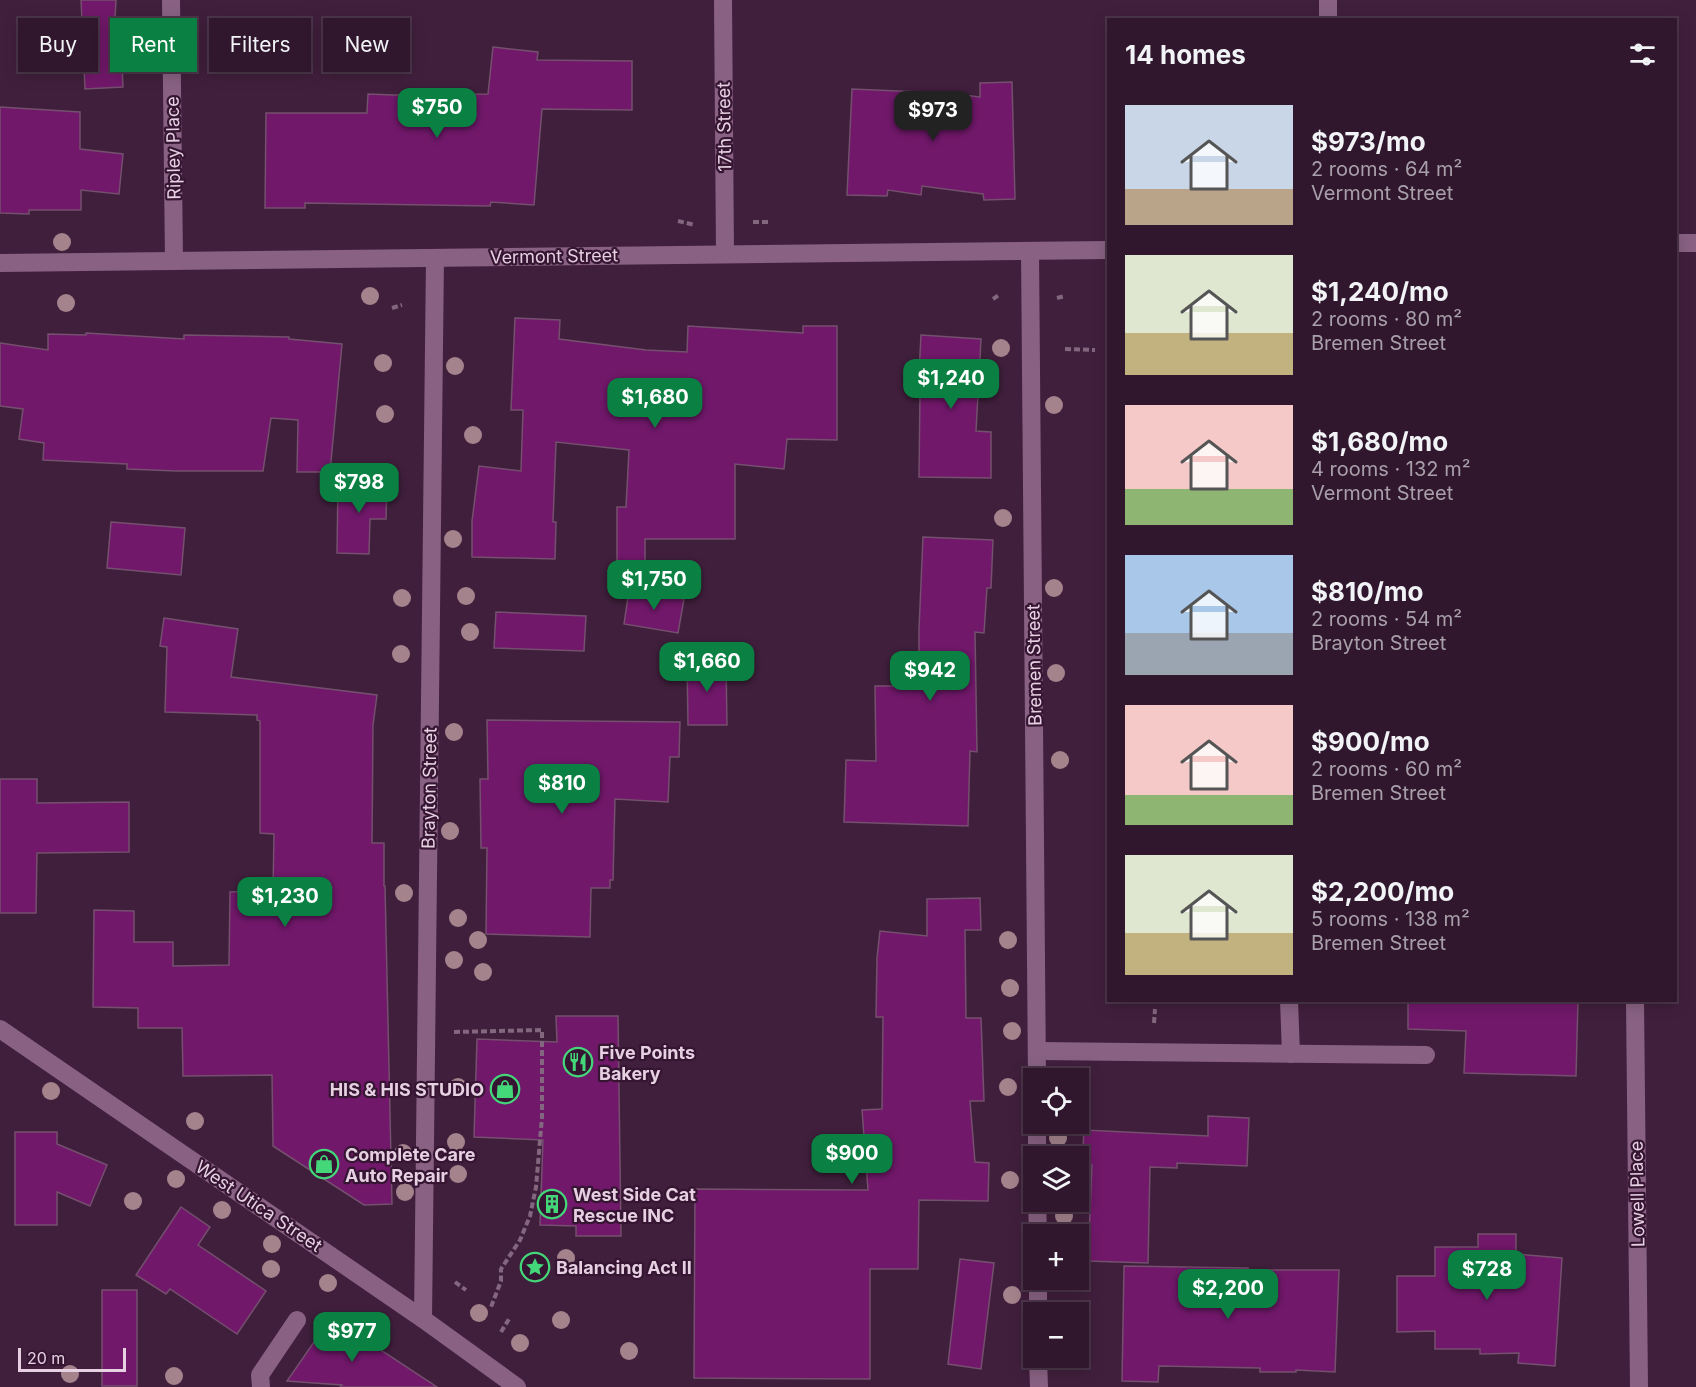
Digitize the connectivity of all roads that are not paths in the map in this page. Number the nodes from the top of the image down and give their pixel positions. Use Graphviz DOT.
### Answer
graph roads {
  1 [pos="171,0"];
  2 [pos="723,0"];
  3 [pos="1328,0"];
  4 [pos="1328,18"];
  5 [pos="1677,243"];
  6 [pos="1696,243"];
  7 [pos="1107,250"];
  8 [pos="1030,251"];
  9 [pos="725,254"];
  10 [pos="435,258"];
  11 [pos="174,261"];
  12 [pos="0,263"];
  13 [pos="1289,1002"];
  14 [pos="1635,1002"];
  15 [pos="0,1029"];
  16 [pos="1037,1051"];
  17 [pos="1291,1054"];
  18 [pos="1426,1055"];
  19 [pos="1037,1068"];
  20 [pos="423,1319"];
  21 [pos="297,1320"];
  22 [pos="1038,1368"];
  23 [pos="261,1387"];
  24 [pos="516,1387"];
  25 [pos="1039,1387"];
  26 [pos="1639,1387"];
  1 -- 11 [label="street, Ripley Place"];
  2 -- 9 [label="street, 17th Street"];
  3 -- 4 [label="street"];
  5 -- 6 [label="street"];
  7 -- 8 [label="street, Vermont Street"];
  8 -- 9 [label="street, Vermont Street"];
  8 -- 16 [label="street, Bremen Street"];
  9 -- 10 [label="street, Vermont Street"];
  10 -- 11 [label="street, Vermont Street"];
  10 -- 20 [label="street, Brayton Street"];
  11 -- 12 [label="street, Vermont Street"];
  13 -- 17 [label="street"];
  14 -- 26 [label="street, Lowell Place"];
  15 -- 20 [label="street, West Utica Street"];
  16 -- 17 [label="street"];
  16 -- 19 [label="street, Bremen Street"];
  17 -- 18 [label="street"];
  20 -- 24 [label="street, West Utica Street"];
  21 -- 23 [label="street"];
  22 -- 25 [label="street"];
}
